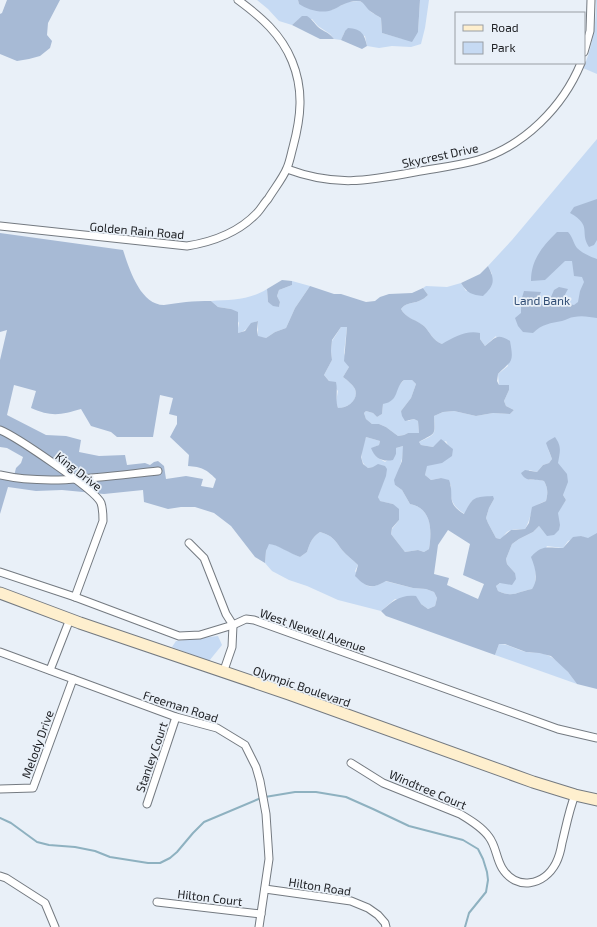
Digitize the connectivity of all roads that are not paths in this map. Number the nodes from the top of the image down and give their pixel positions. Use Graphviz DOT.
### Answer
graph roads {
  1 [pos="238,0"];
  2 [pos="590,0"];
  3 [pos="585,48"];
  4 [pos="580,64"];
  5 [pos="287,168"];
  6 [pos="0,226"];
  7 [pos="0,430"];
  8 [pos="158,471"];
  9 [pos="0,475"];
  10 [pos="75,479"];
  11 [pos="189,543"];
  12 [pos="0,572"];
  13 [pos="0,593"];
  14 [pos="75,597"];
  15 [pos="70,619"];
  16 [pos="233,625"];
  17 [pos="0,652"];
  18 [pos="50,670"];
  19 [pos="223,673"];
  20 [pos="73,678"];
  21 [pos="176,717"];
  22 [pos="597,738"];
  23 [pos="351,763"];
  24 [pos="0,789"];
  25 [pos="575,795"];
  26 [pos="597,800"];
  27 [pos="146,804"];
  28 [pos="0,876"];
  29 [pos="265,889"];
  30 [pos="157,902"];
  31 [pos="260,914"];
  32 [pos="55,927"];
  33 [pos="259,927"];
  34 [pos="386,927"];
  1 -- 5 [label="street, Golden Rain Road"];
  2 -- 3 [label="street"];
  4 -- 5 [label="street, Skycrest Drive"];
  5 -- 6 [label="street, Golden Rain Road"];
  7 -- 10 [label="street, King Drive"];
  8 -- 10 [label="street"];
  9 -- 10 [label="street"];
  10 -- 14 [label="street, King Drive"];
  11 -- 16 [label="street"];
  12 -- 14 [label="street, West Newell Avenue"];
  13 -- 15 [label="main road, Olympic Boulevard"];
  14 -- 16 [label="street, West Newell Avenue"];
  15 -- 18 [label="street"];
  15 -- 19 [label="main road, Olympic Boulevard"];
  16 -- 19 [label="street"];
  16 -- 22 [label="street, West Newell Avenue"];
  17 -- 18 [label="street, Freeman Road"];
  18 -- 20 [label="street, Freeman Road"];
  19 -- 25 [label="main road, Olympic Boulevard"];
  20 -- 21 [label="street, Freeman Road"];
  20 -- 24 [label="street, Melody Drive"];
  21 -- 27 [label="street, Stanley Court"];
  21 -- 29 [label="street, Freeman Road"];
  23 -- 25 [label="street, Windtree Court"];
  25 -- 26 [label="main road, Olympic Boulevard"];
  28 -- 32 [label="street"];
  29 -- 31 [label="street, Freeman Road"];
  29 -- 34 [label="street, Hilton Road"];
  30 -- 31 [label="street, Hilton Court"];
  31 -- 33 [label="street, Freeman Road"];
}
